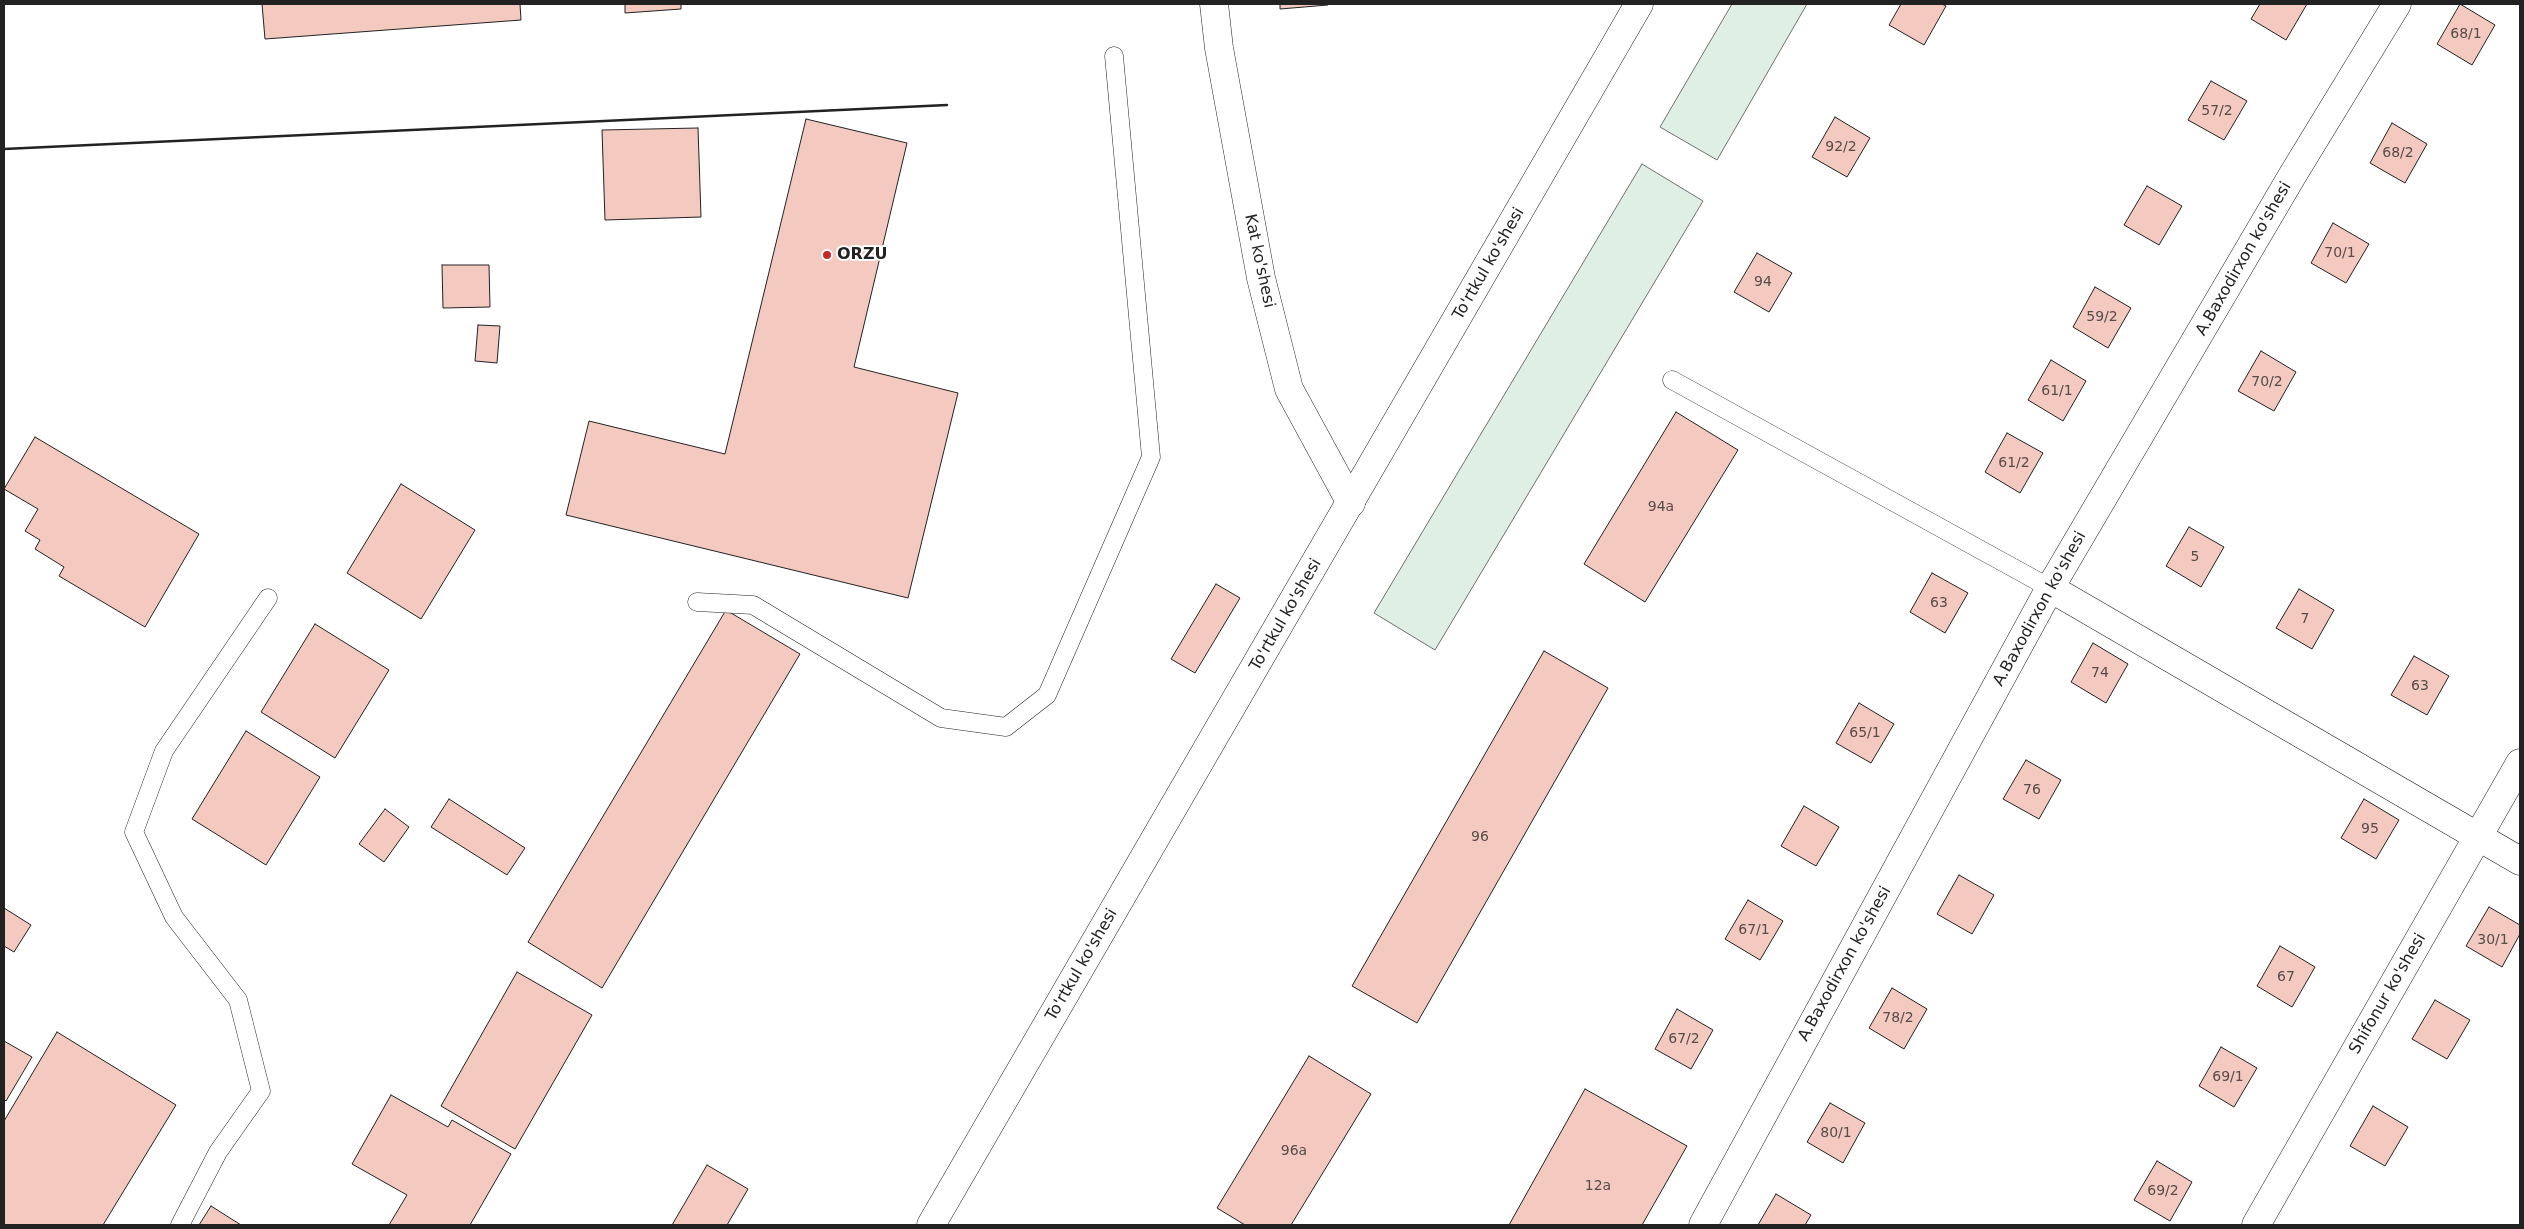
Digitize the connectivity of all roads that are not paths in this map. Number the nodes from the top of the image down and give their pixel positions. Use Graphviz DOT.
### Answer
graph roads {
  1 [pos="1214,4"];
  2 [pos="1639,4"];
  3 [pos="2397,4"];
  4 [pos="1114,56"];
  5 [pos="1672,380"];
  6 [pos="1351,503"];
  7 [pos="2050,588"];
  8 [pos="268,598"];
  9 [pos="697,602"];
  10 [pos="2520,763"];
  11 [pos="2479,837"];
  12 [pos="2520,861"];
  13 [pos="180,1225"];
  14 [pos="931,1225"];
  15 [pos="1703,1225"];
  16 [pos="2256,1225"];
  1 -- 6 [label="street, Kat ko'shesi"];
  2 -- 6 [label="street, To'rtkul ko'shesi"];
  3 -- 7 [label="street, A.Baxodirxon ko'shesi"];
  4 -- 9 [label="lane"];
  5 -- 7 [label="lane"];
  6 -- 14 [label="street, To'rtkul ko'shesi"];
  7 -- 11 [label="street"];
  7 -- 15 [label="street, A.Baxodirxon ko'shesi"];
  8 -- 13 [label="lane"];
  10 -- 11 [label="street, Shifonur ko'shesi"];
  11 -- 12 [label="street"];
  11 -- 16 [label="street, Shifonur ko'shesi"];
}
